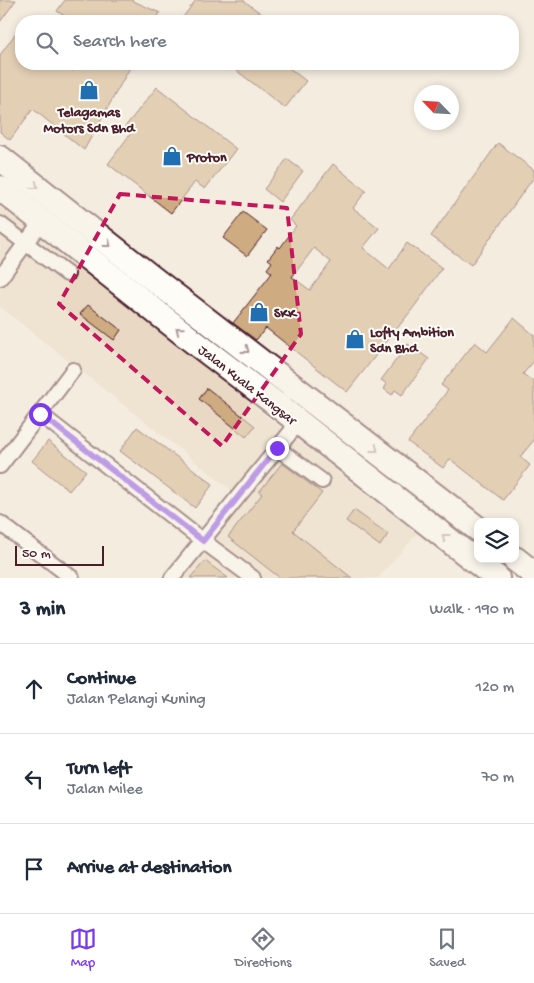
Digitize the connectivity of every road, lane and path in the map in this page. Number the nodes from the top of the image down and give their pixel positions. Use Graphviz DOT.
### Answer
graph roads {
  1 [pos="0,158"];
  2 [pos="0,188"];
  3 [pos="42,221"];
  4 [pos="0,224"];
  5 [pos="26,243"];
  6 [pos="67,274"];
  7 [pos="0,278"];
  8 [pos="73,370"];
  9 [pos="40,414"];
  10 [pos="298,422"];
  11 [pos="277,448"];
  12 [pos="0,466"];
  13 [pos="322,481"];
  14 [pos="0,523"];
  15 [pos="474,527"];
  16 [pos="203,541"];
  17 [pos="519,562"];
  18 [pos="534,574"];
  19 [pos="72,578"];
  20 [pos="172,578"];
  21 [pos="253,578"];
  22 [pos="497,578"];
  1 -- 15 [label="highway, Jalan Kuala Kangsar, one-way"];
  2 -- 3 [label="highway, Jalan Kuala Kangsar"];
  3 -- 5 [label="street"];
  10 -- 3 [label="highway, Jalan Kuala Kangsar, one-way"];
  4 -- 5 [label="street"];
  5 -- 6 [label="street"];
  5 -- 7 [label="street"];
  8 -- 9 [label="street"];
  9 -- 12 [label="street"];
  9 -- 16 [label="street"];
  10 -- 11 [label="street"];
  22 -- 10 [label="highway, Jalan Kuala Kangsar, one-way"];
  11 -- 13 [label="street"];
  11 -- 16 [label="street"];
  14 -- 19 [label="street"];
  16 -- 20 [label="street"];
  16 -- 21 [label="street"];
  17 -- 18 [label="highway"];
}
